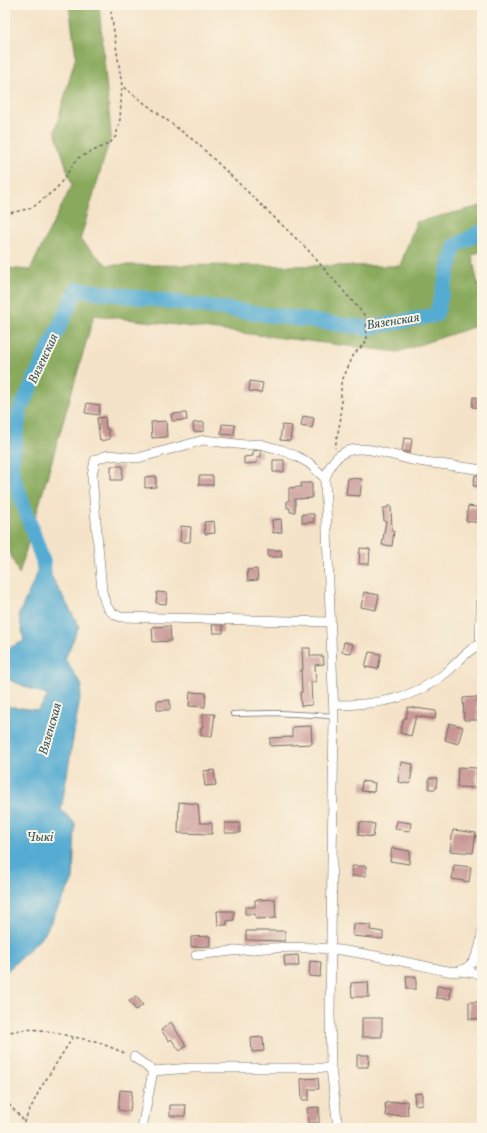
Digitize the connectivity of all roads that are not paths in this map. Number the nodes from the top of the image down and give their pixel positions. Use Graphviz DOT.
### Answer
graph roads {
  1 [pos="482,470"];
  2 [pos="325,478"];
  3 [pos="482,574"];
  4 [pos="330,622"];
  5 [pos="481,646"];
  6 [pos="334,705"];
  7 [pos="233,714"];
  8 [pos="334,716"];
  9 [pos="482,932"];
  10 [pos="330,949"];
  11 [pos="196,955"];
  12 [pos="459,971"];
  13 [pos="482,974"];
  14 [pos="134,1057"];
  15 [pos="331,1068"];
  16 [pos="153,1071"];
  17 [pos="142,1128"];
  18 [pos="338,1128"];
  1 -- 2 [label="street"];
  2 -- 4 [label="street"];
  2 -- 4 [label="street"];
  3 -- 5 [label="street"];
  4 -- 6 [label="street"];
  5 -- 6 [label="street"];
  6 -- 8 [label="street"];
  7 -- 8 [label="lane"];
  8 -- 10 [label="street"];
  9 -- 12 [label="street"];
  10 -- 11 [label="street"];
  10 -- 12 [label="street"];
  10 -- 15 [label="street"];
  12 -- 13 [label="street"];
  14 -- 16 [label="street"];
  15 -- 16 [label="street"];
  15 -- 18 [label="street"];
  16 -- 17 [label="street"];
}
